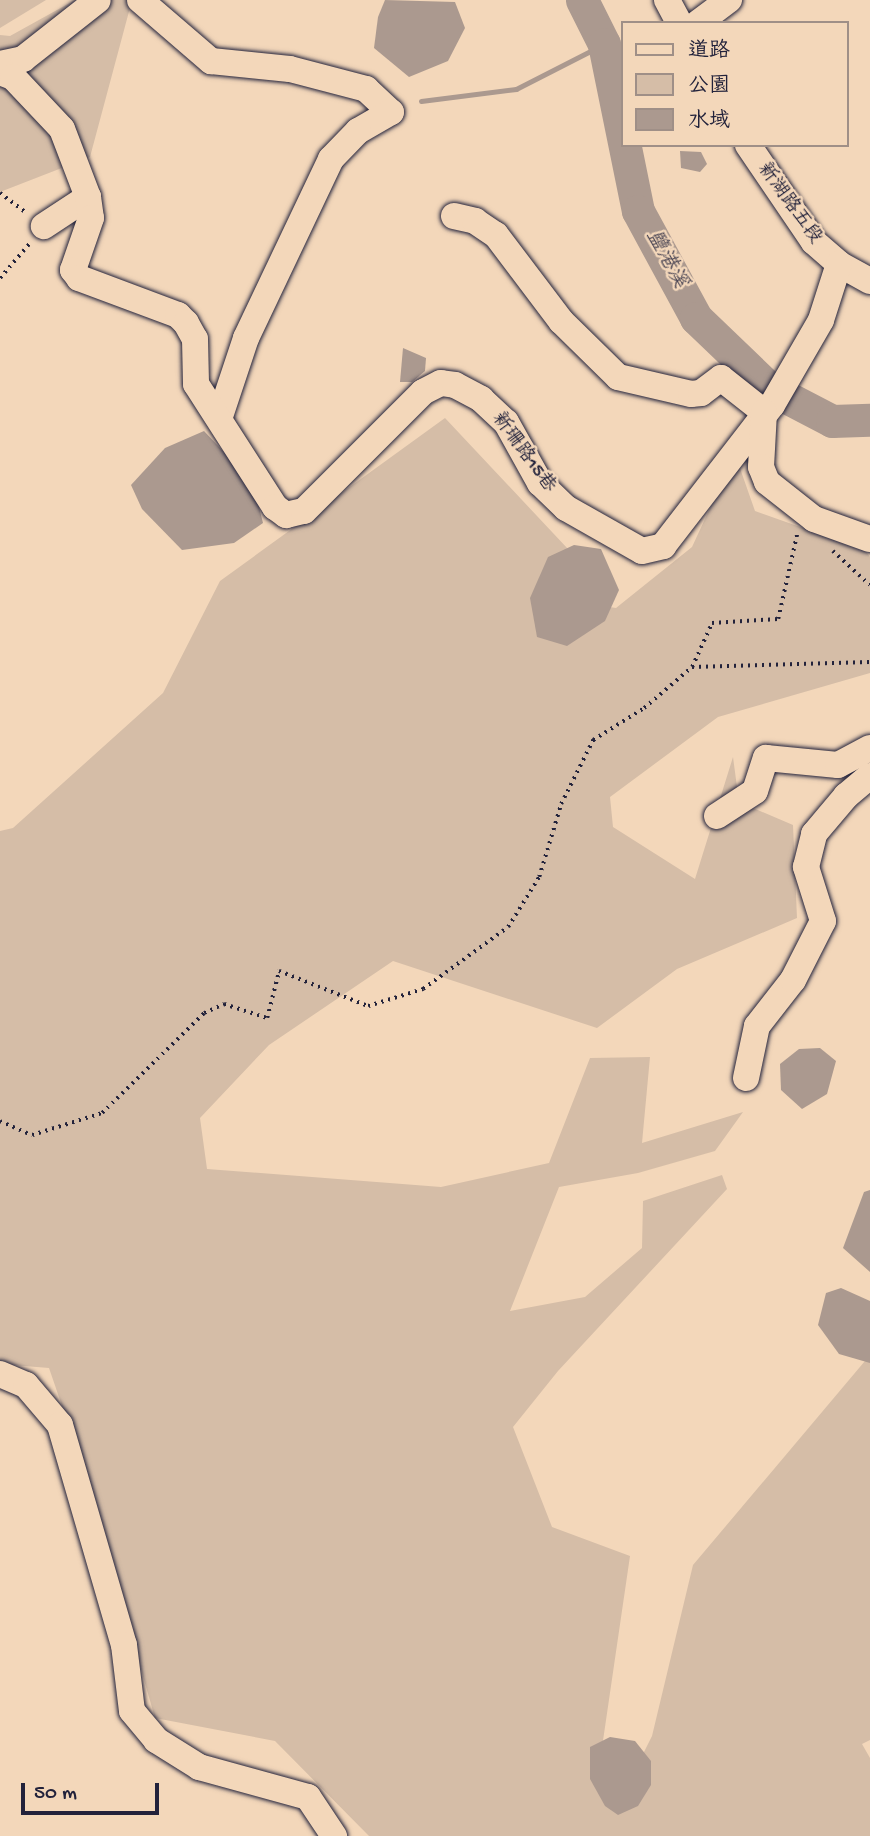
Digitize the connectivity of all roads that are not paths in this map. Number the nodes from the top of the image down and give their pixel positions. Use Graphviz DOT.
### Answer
graph roads {
  1 [pos="98,0"];
  2 [pos="140,0"];
  3 [pos="667,0"];
  4 [pos="729,0"];
  5 [pos="678,21"];
  6 [pos="701,21"];
  7 [pos="0,64"];
  8 [pos="0,72"];
  9 [pos="749,147"];
  10 [pos="88,197"];
  11 [pos="453,216"];
  12 [pos="44,226"];
  13 [pos="834,260"];
  14 [pos="870,260"];
  15 [pos="870,281"];
  16 [pos="774,401"];
  17 [pos="220,415"];
  18 [pos="870,539"];
  19 [pos="870,748"];
  20 [pos="870,776"];
  21 [pos="717,816"];
  22 [pos="746,1078"];
  23 [pos="0,1374"];
  24 [pos="334,1836"];
  1 -- 7 [label="street"];
  2 -- 17 [label="street"];
  3 -- 5 [label="street"];
  4 -- 6 [label="street"];
  8 -- 10 [label="street, 新珊路15巷"];
  9 -- 13 [label="street, 新湖路五段"];
  10 -- 12 [label="street"];
  10 -- 17 [label="street, 新珊路15巷"];
  11 -- 16 [label="street"];
  13 -- 14 [label="street"];
  13 -- 15 [label="street, 新湖路五段"];
  13 -- 16 [label="street"];
  16 -- 17 [label="street, 新珊路15巷"];
  16 -- 18 [label="street"];
  19 -- 21 [label="street"];
  20 -- 22 [label="street"];
  23 -- 24 [label="street"];
}
